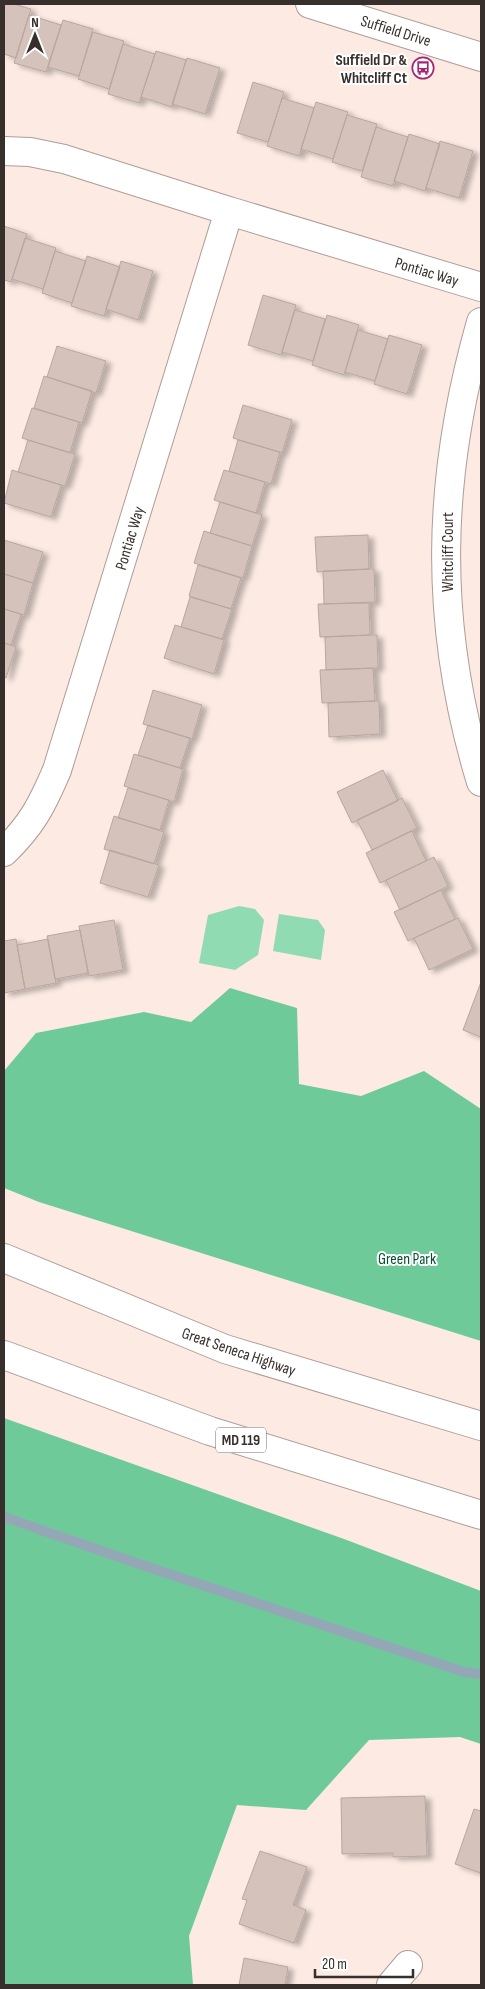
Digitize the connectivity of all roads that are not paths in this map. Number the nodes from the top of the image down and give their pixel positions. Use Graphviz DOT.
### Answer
graph roads {
  1 [pos="310,4"];
  2 [pos="481,57"];
  3 [pos="4,151"];
  4 [pos="229,211"];
  5 [pos="481,287"];
  6 [pos="481,322"];
  7 [pos="481,782"];
  8 [pos="4,852"];
  9 [pos="4,1258"];
  10 [pos="4,1355"];
  11 [pos="481,1426"];
  12 [pos="481,1515"];
  1 -- 2 [label="street, Suffield Drive"];
  3 -- 4 [label="street, Pontiac Way"];
  4 -- 5 [label="street, Pontiac Way"];
  4 -- 8 [label="street, Pontiac Way"];
  6 -- 7 [label="street, Whitcliff Court"];
  9 -- 11 [label="street, Great Seneca Highway"];
  10 -- 12 [label="street, MD 119"];
}
